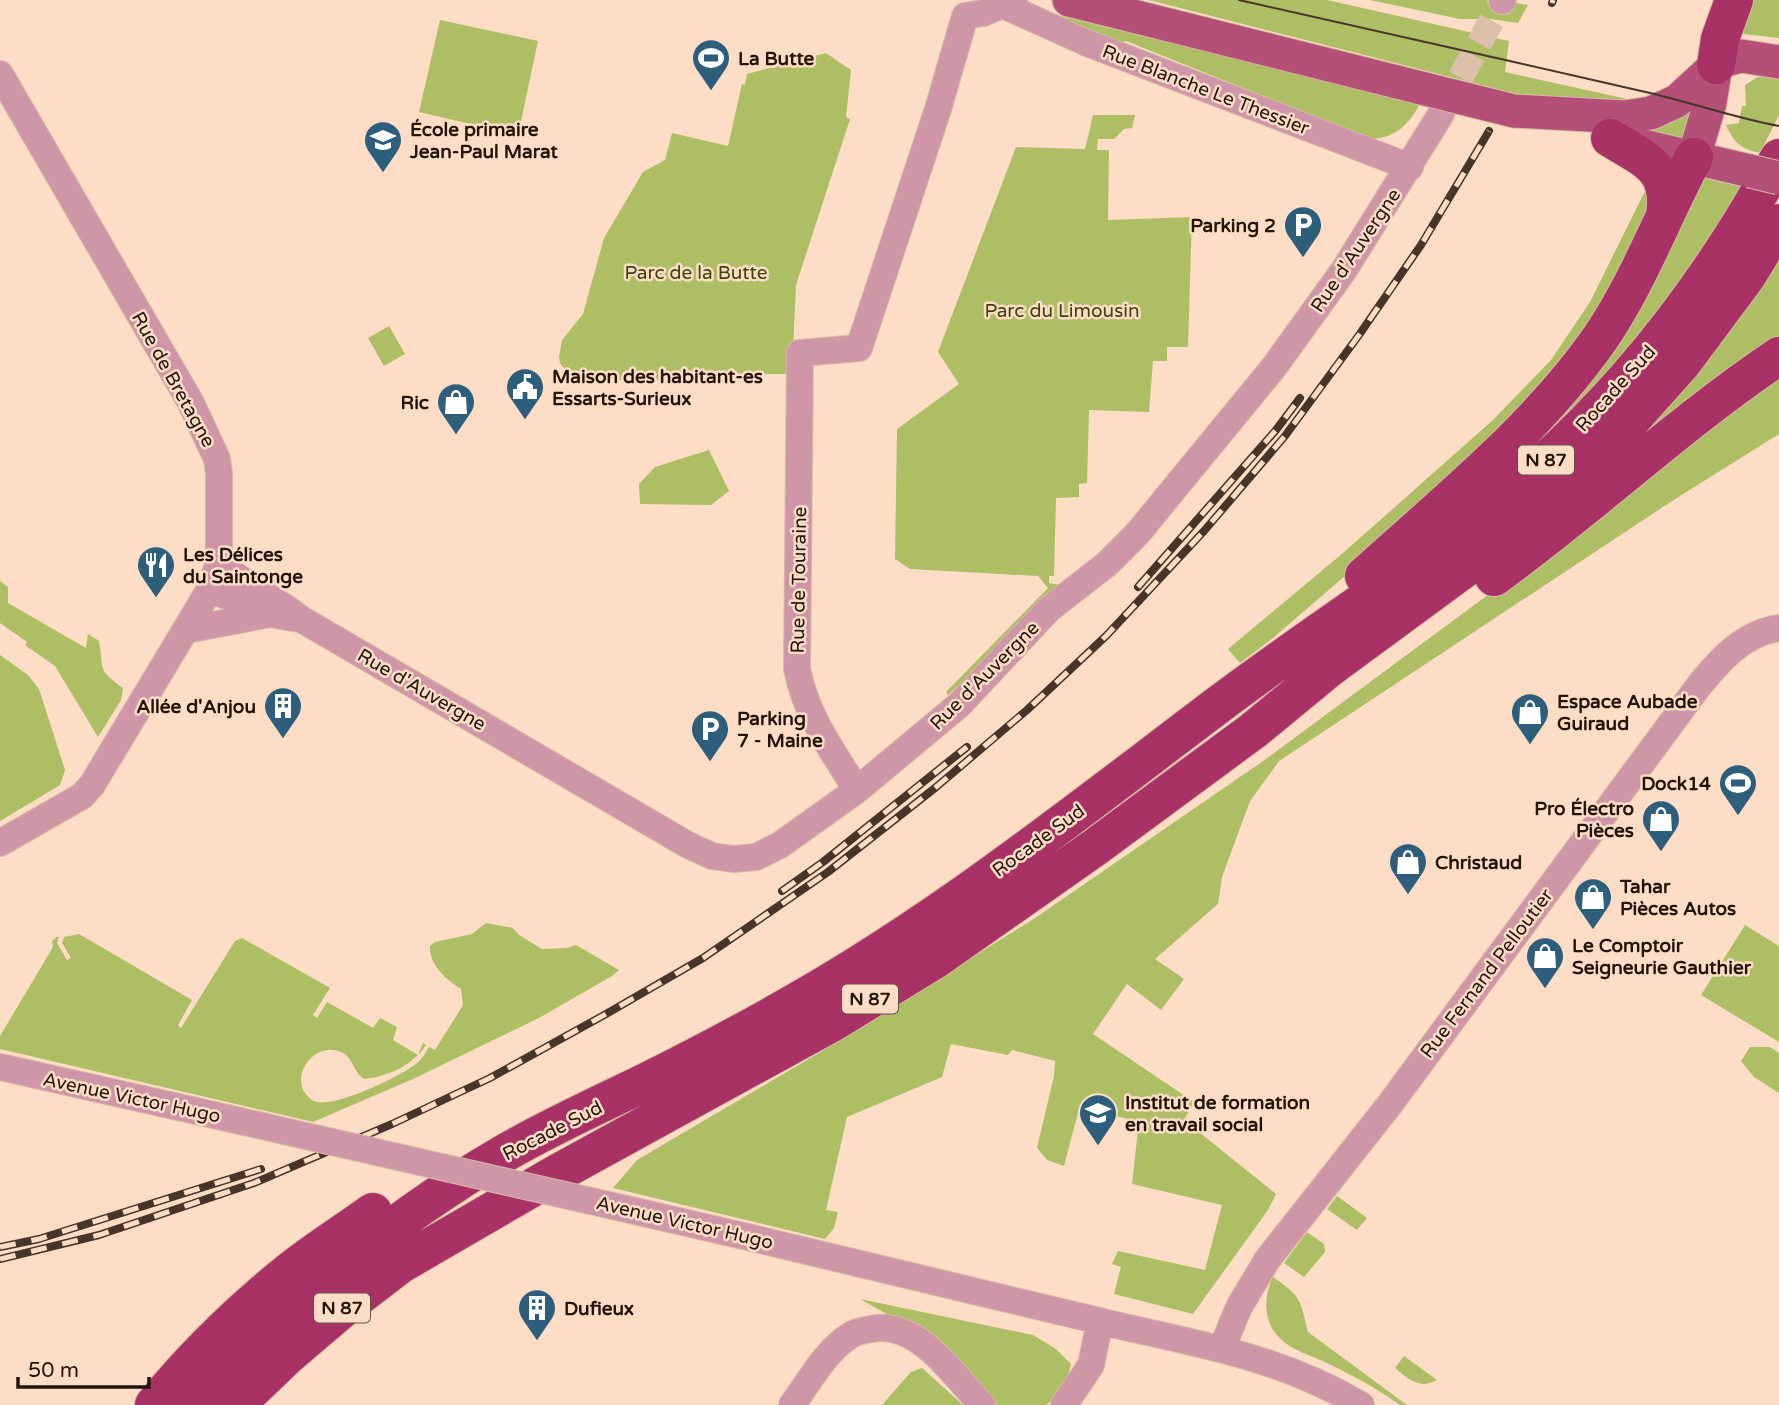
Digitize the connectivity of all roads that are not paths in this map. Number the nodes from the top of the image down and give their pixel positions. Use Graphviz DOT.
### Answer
graph roads {
  1 [pos="1069,0"];
  2 [pos="1734,0"];
  3 [pos="1007,2"];
  4 [pos="1773,61"];
  5 [pos="1716,65"];
  6 [pos="0,74"];
  7 [pos="1710,103"];
  8 [pos="1514,110"];
  9 [pos="1441,114"];
  10 [pos="1610,138"];
  11 [pos="1694,157"];
  12 [pos="1410,167"];
  13 [pos="1769,169"];
  14 [pos="1665,216"];
  15 [pos="1779,223"];
  16 [pos="1779,356"];
  17 [pos="219,562"];
  18 [pos="210,589"];
  19 [pos="270,614"];
  20 [pos="301,619"];
  21 [pos="1779,628"];
  22 [pos="186,630"];
  23 [pos="1239,690"];
  24 [pos="1254,730"];
  25 [pos="857,790"];
  26 [pos="0,843"];
  27 [pos="0,1067"];
  28 [pos="665,1072"];
  29 [pos="462,1229"];
  30 [pos="1100,1321"];
  31 [pos="209,1343"];
  32 [pos="1222,1348"];
  33 [pos="138,1405"];
  34 [pos="154,1405"];
  35 [pos="198,1405"];
  36 [pos="236,1405"];
  37 [pos="273,1405"];
  38 [pos="792,1405"];
  39 [pos="982,1405"];
  40 [pos="1064,1405"];
  41 [pos="1361,1405"];
  1 -- 8 [label="main road, bridge"];
  2 -- 5 [label="highway"];
  3 -- 12 [label="street, Rue Blanche Le Thessier"];
  3 -- 25 [label="street, Rue de Touraine"];
  4 -- 5 [label="main road"];
  4 -- 7 [label="main road"];
  5 -- 7 [label="main road"];
  5 -- 8 [label="main road"];
  6 -- 17 [label="street, Rue de Bretagne"];
  7 -- 11 [label="main road"];
  8 -- 10 [label="main road"];
  9 -- 12 [label="street, Rue d'Auvergne"];
  10 -- 11 [label="main road"];
  10 -- 14 [label="highway"];
  11 -- 13 [label="main road"];
  11 -- 14 [label="highway"];
  12 -- 25 [label="street, Rue d'Auvergne"];
  13 -- 23 [label="highway, Rocade Sud / N 87"];
  14 -- 23 [label="highway"];
  15 -- 24 [label="highway, Rocade Sud / N 87"];
  16 -- 24 [label="highway"];
  17 -- 18 [label="street, Rue de Bretagne"];
  17 -- 20 [label="street, Rue d'Auvergne"];
  18 -- 19 [label="street, Rue d'Auvergne"];
  18 -- 22 [label="street, Rue de Bretagne"];
  19 -- 20 [label="street, Rue d'Auvergne"];
  19 -- 22 [label="street, Rue d'Auvergne"];
  20 -- 25 [label="street, Rue d'Auvergne"];
  21 -- 32 [label="street, Rue Fernand Pelloutier"];
  22 -- 26 [label="street, Rue de Bretagne"];
  23 -- 28 [label="highway, Rocade Sud / N 87"];
  24 -- 29 [label="highway, Rocade Sud / N 87"];
  27 -- 30 [label="street, Avenue Victor Hugo, bridge"];
  28 -- 31 [label="highway"];
  28 -- 35 [label="highway, Rocade Sud / N 87"];
  29 -- 36 [label="highway, Rocade Sud / N 87"];
  29 -- 37 [label="highway"];
  30 -- 32 [label="street, Avenue Victor Hugo"];
  30 -- 40 [label="street"];
  31 -- 33 [label="highway"];
  31 -- 34 [label="highway"];
  32 -- 41 [label="street, Avenue Victor Hugo"];
  38 -- 39 [label="street"];
}
